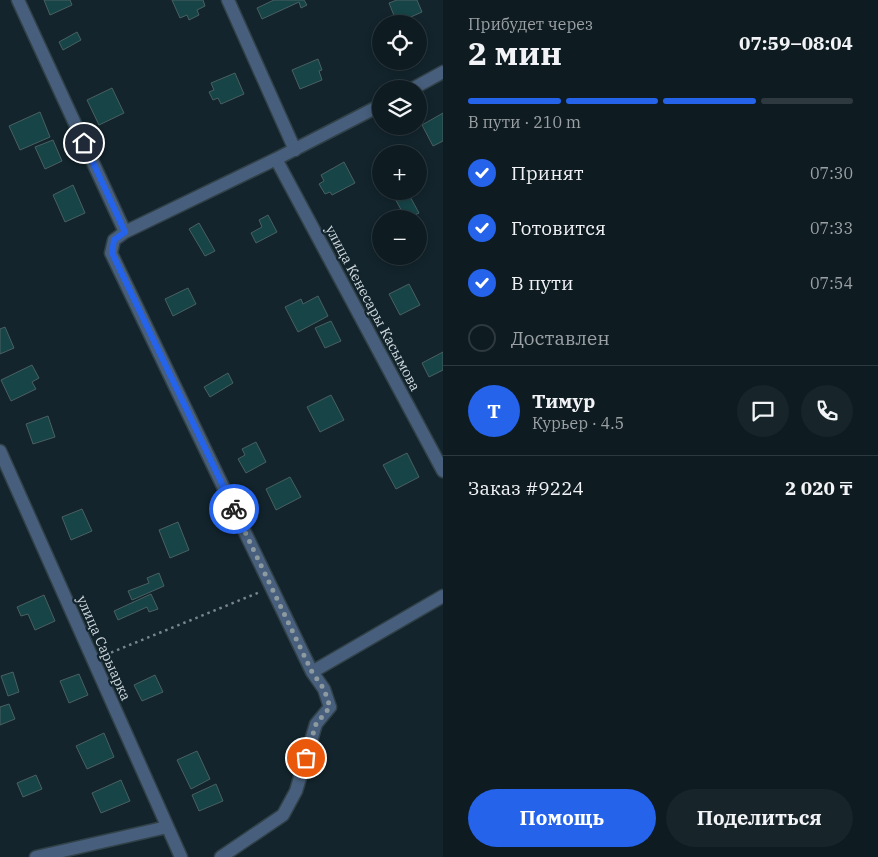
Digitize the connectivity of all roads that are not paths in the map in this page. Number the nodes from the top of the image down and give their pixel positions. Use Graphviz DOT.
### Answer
graph roads {
  1 [pos="18,0"];
  2 [pos="228,0"];
  3 [pos="443,72"];
  4 [pos="427,81"];
  5 [pos="372,110"];
  6 [pos="295,150"];
  7 [pos="276,159"];
  8 [pos="125,232"];
  9 [pos="0,451"];
  10 [pos="443,472"];
  11 [pos="443,596"];
  12 [pos="312,672"];
  13 [pos="167,827"];
  14 [pos="36,857"];
  15 [pos="181,857"];
  16 [pos="221,857"];
  1 -- 8 [label="street"];
  2 -- 6 [label="street"];
  3 -- 4 [label="street"];
  5 -- 6 [label="street"];
  6 -- 7 [label="street"];
  7 -- 8 [label="street"];
  7 -- 10 [label="street, улица Кенесары Касымова"];
  8 -- 12 [label="street"];
  9 -- 13 [label="street, улица Сарыарка"];
  11 -- 12 [label="street"];
  12 -- 16 [label="street"];
  13 -- 14 [label="street"];
  13 -- 15 [label="street, улица Сарыарка"];
}
